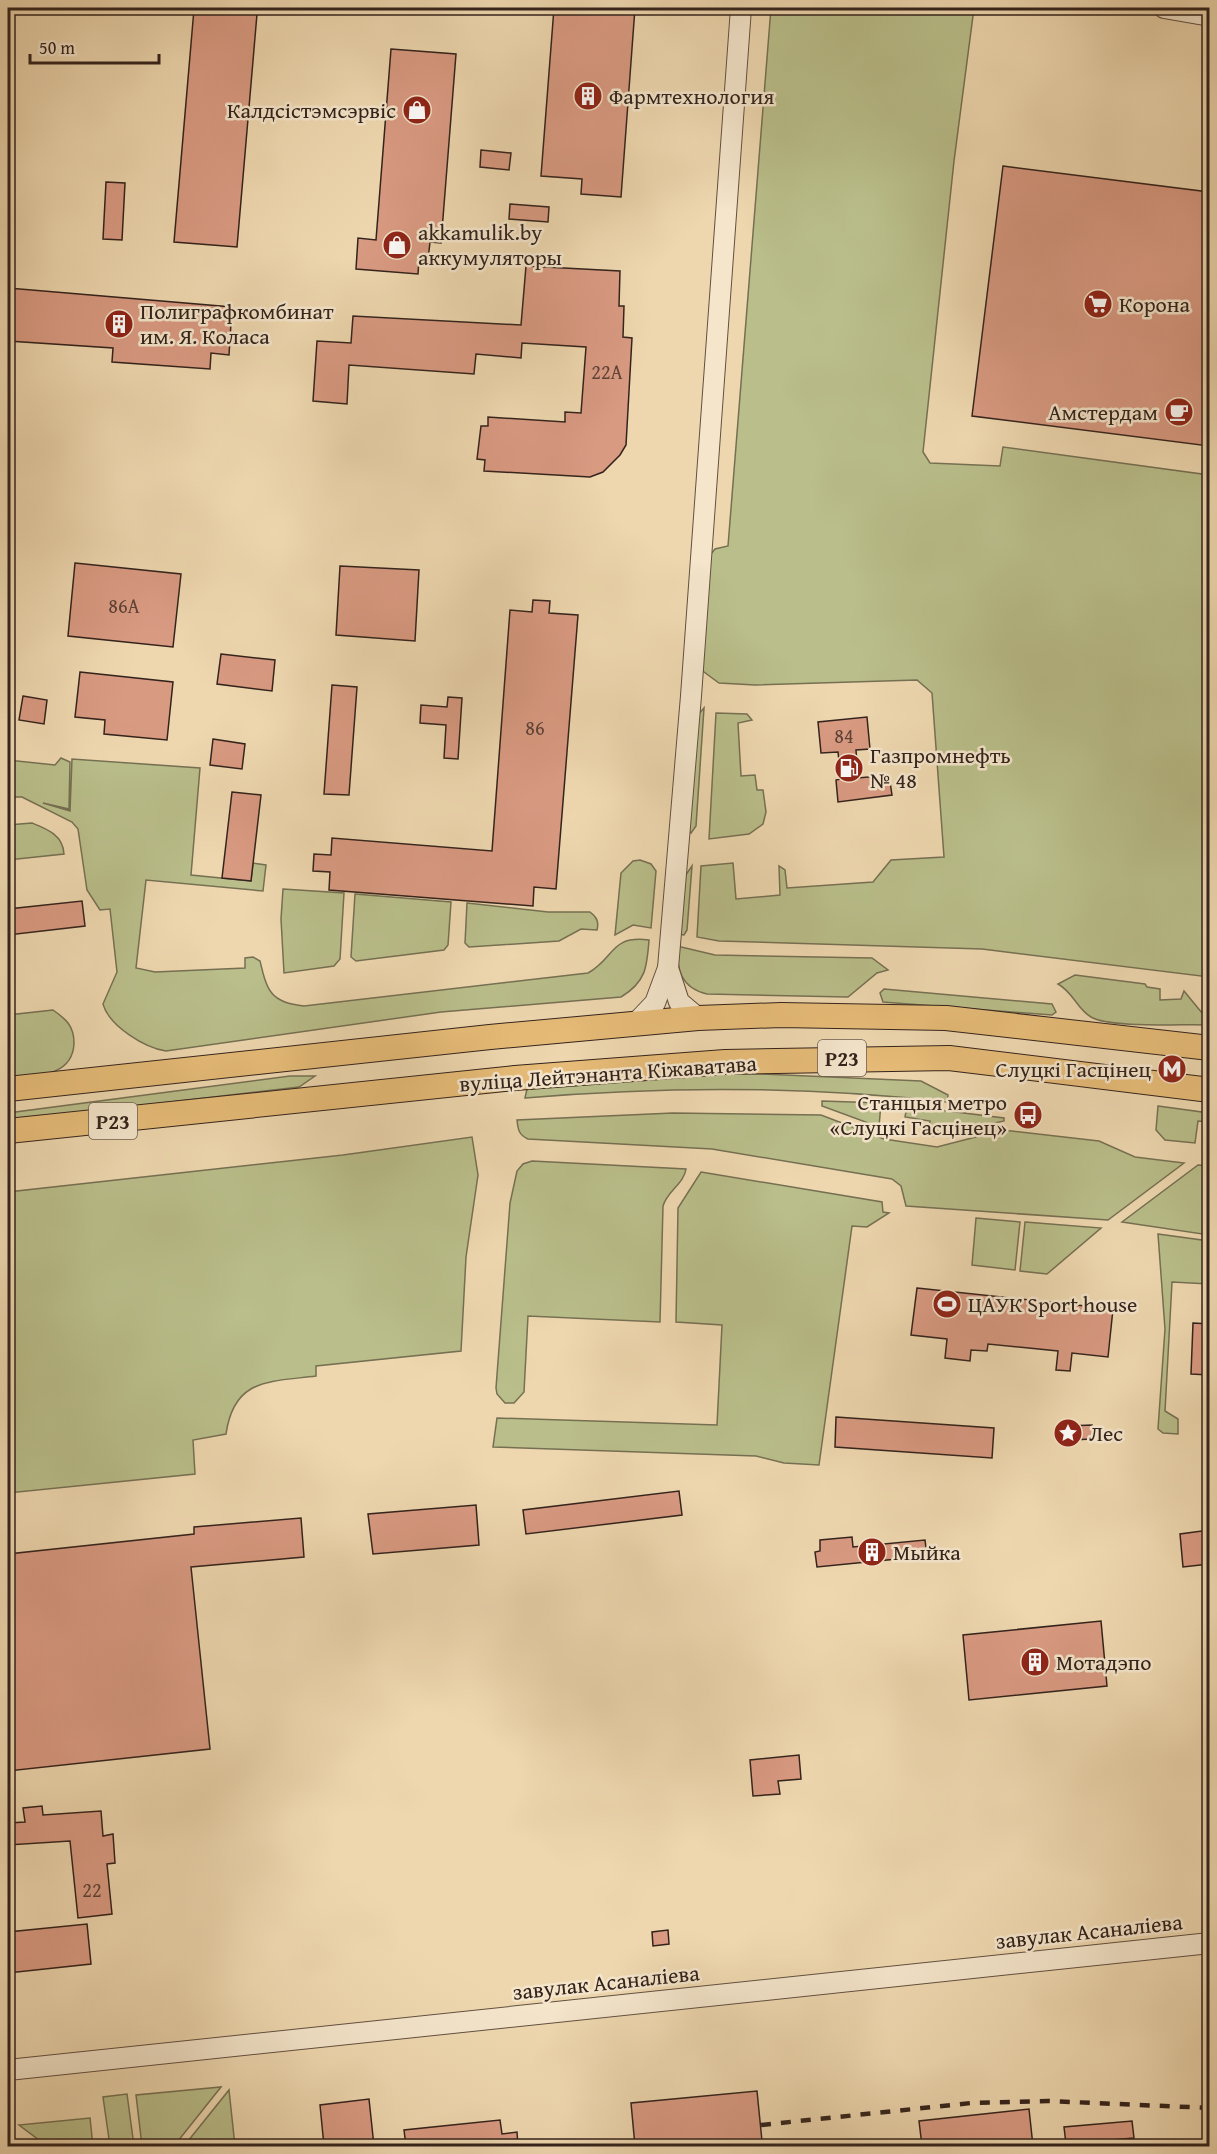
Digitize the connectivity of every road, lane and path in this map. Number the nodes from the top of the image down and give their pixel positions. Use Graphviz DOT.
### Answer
graph roads {
  1 [pos="741,8"];
  2 [pos="1164,8"];
  3 [pos="1209,16"];
  4 [pos="668,968"];
  5 [pos="698,1018"];
  6 [pos="635,1024"];
  7 [pos="1209,1048"];
  8 [pos="8,1089"];
  9 [pos="1209,1090"];
  10 [pos="8,1131"];
  11 [pos="1209,1943"];
  12 [pos="8,2070"];
  1 -- 4 [label="street"];
  2 -- 3 [label="street"];
  4 -- 5 [label="street"];
  4 -- 6 [label="street"];
  5 -- 6 [label="main road, вуліца Лейтэнанта Кіжаватава / Р23"];
  5 -- 7 [label="main road, вуліца Лейтэнанта Кіжаватава / Р23"];
  6 -- 8 [label="main road, вуліца Лейтэнанта Кіжаватава / Р23"];
  9 -- 10 [label="main road, вуліца Лейтэнанта Кіжаватава / Р23"];
  11 -- 12 [label="street, завулак Асаналіева"];
}
